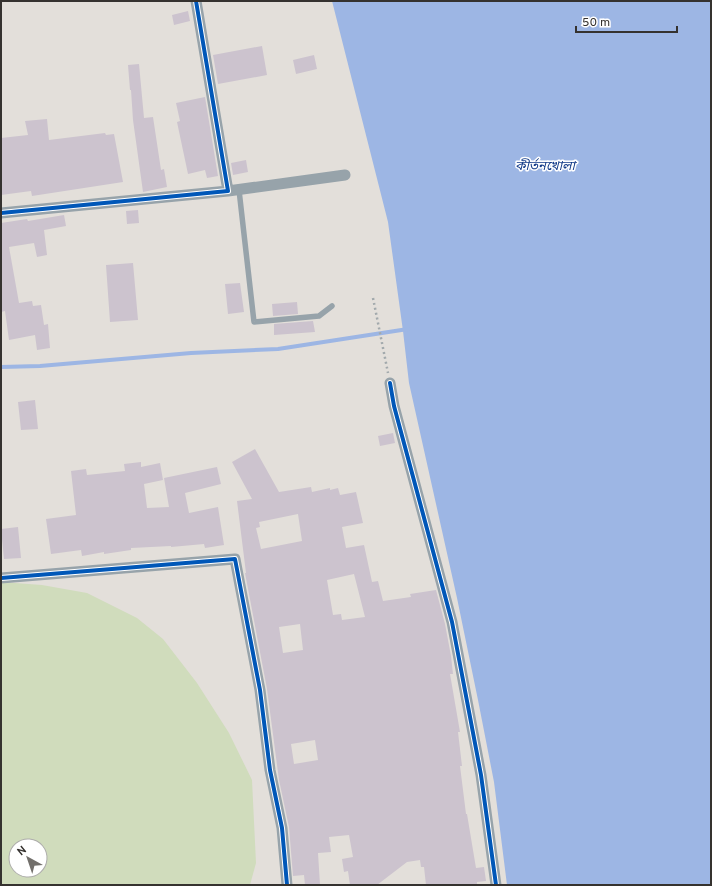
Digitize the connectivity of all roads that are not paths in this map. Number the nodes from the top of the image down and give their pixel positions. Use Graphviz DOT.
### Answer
graph roads {
  1 [pos="196,1"];
  2 [pos="345,175"];
  3 [pos="234,190"];
  4 [pos="1,213"];
  5 [pos="332,306"];
  6 [pos="390,383"];
  7 [pos="1,578"];
  8 [pos="287,885"];
  9 [pos="496,885"];
  1 -- 3 [label="street"];
  2 -- 3 [label="street"];
  3 -- 4 [label="street"];
  3 -- 5 [label="lane"];
  6 -- 9 [label="street"];
  7 -- 8 [label="street"];
}
